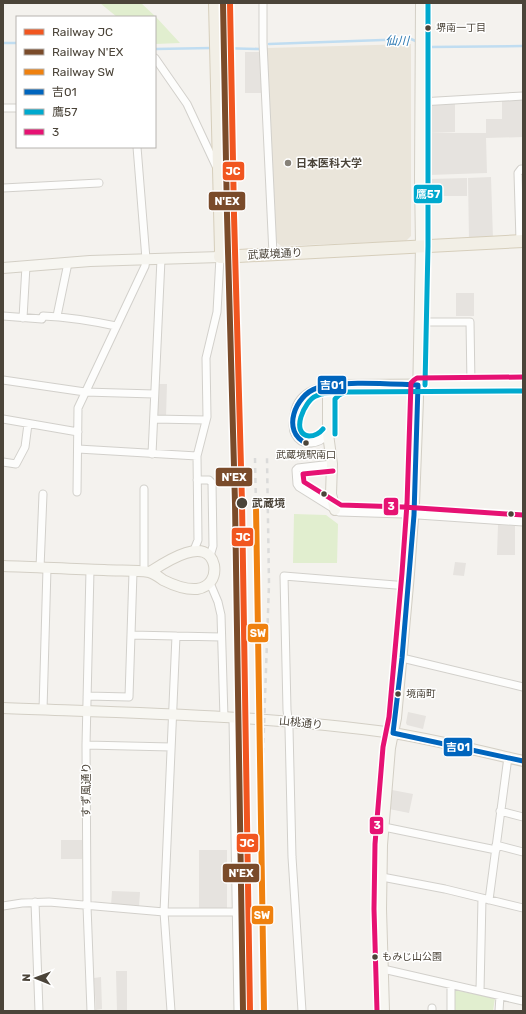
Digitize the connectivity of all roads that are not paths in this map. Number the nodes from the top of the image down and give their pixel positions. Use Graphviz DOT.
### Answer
graph roads {
  1 [pos="215,3"];
  2 [pos="263,3"];
  3 [pos="421,3"];
  4 [pos="156,59"];
  5 [pos="523,96"];
  6 [pos="420,102"];
  7 [pos="3,108"];
  8 [pos="16,108"];
  9 [pos="137,148"];
  10 [pos="523,169"];
  11 [pos="219,174"];
  12 [pos="99,183"];
  13 [pos="3,188"];
  14 [pos="521,241"];
  15 [pos="421,246"];
  16 [pos="273,254"];
  17 [pos="220,257"];
  18 [pos="146,259"];
  19 [pos="161,259"];
  20 [pos="68,263"];
  21 [pos="26,266"];
  22 [pos="3,268"];
  23 [pos="3,316"];
  24 [pos="57,316"];
  25 [pos="23,318"];
  26 [pos="419,322"];
  27 [pos="116,326"];
  28 [pos="3,380"];
  29 [pos="471,384"];
  30 [pos="523,384"];
  31 [pos="344,385"];
  32 [pos="418,385"];
  33 [pos="315,389"];
  34 [pos="85,392"];
  35 [pos="154,394"];
  36 [pos="328,397"];
  37 [pos="3,419"];
  38 [pos="154,419"];
  39 [pos="206,420"];
  40 [pos="28,424"];
  41 [pos="78,432"];
  42 [pos="328,434"];
  43 [pos="78,449"];
  44 [pos="152,454"];
  45 [pos="197,456"];
  46 [pos="3,462"];
  47 [pos="332,464"];
  48 [pos="197,480"];
  49 [pos="144,489"];
  50 [pos="77,492"];
  51 [pos="43,494"];
  52 [pos="335,510"];
  53 [pos="414,515"];
  54 [pos="523,522"];
  55 [pos="194,550"];
  56 [pos="210,556"];
  57 [pos="163,564"];
  58 [pos="3,566"];
  59 [pos="44,568"];
  60 [pos="90,570"];
  61 [pos="133,572"];
  62 [pos="147,572"];
  63 [pos="163,580"];
  64 [pos="210,583"];
  65 [pos="408,586"];
  66 [pos="131,635"];
  67 [pos="176,636"];
  68 [pos="221,637"];
  69 [pos="402,658"];
  70 [pos="523,687"];
  71 [pos="87,696"];
  72 [pos="3,708"];
  73 [pos="44,710"];
  74 [pos="86,712"];
  75 [pos="174,714"];
  76 [pos="229,718"];
  77 [pos="288,721"];
  78 [pos="393,733"];
  79 [pos="86,745"];
  80 [pos="171,747"];
  81 [pos="508,758"];
  82 [pos="523,761"];
  83 [pos="500,811"];
  84 [pos="523,817"];
  85 [pos="384,827"];
  86 [pos="496,848"];
  87 [pos="523,852"];
  88 [pos="382,876"];
  89 [pos="485,899"];
  90 [pos="35,902"];
  91 [pos="3,906"];
  92 [pos="87,906"];
  93 [pos="523,908"];
  94 [pos="164,912"];
  95 [pos="237,912"];
  96 [pos="383,969"];
  97 [pos="451,985"];
  98 [pos="480,991"];
  99 [pos="500,996"];
  100 [pos="523,1001"];
  101 [pos="39,1011"];
  102 [pos="91,1011"];
  103 [pos="171,1011"];
  104 [pos="238,1011"];
  105 [pos="302,1011"];
  106 [pos="384,1011"];
  107 [pos="451,1011"];
  108 [pos="499,1011"];
  1 -- 11 [label="main road"];
  2 -- 16 [label="street"];
  3 -- 6 [label="street"];
  4 -- 11 [label="street"];
  5 -- 6 [label="street"];
  6 -- 15 [label="street"];
  7 -- 8 [label="street"];
  9 -- 18 [label="street"];
  10 -- 14 [label="street"];
  11 -- 17 [label="main road"];
  12 -- 13 [label="street"];
  14 -- 15 [label="main road, 武蔵境通り"];
  15 -- 16 [label="main road, 武蔵境通り"];
  15 -- 26 [label="street"];
  16 -- 17 [label="main road, 武蔵境通り"];
  17 -- 19 [label="street, 武蔵境通り"];
  17 -- 39 [label="street"];
  18 -- 19 [label="street, 武蔵境通り"];
  18 -- 20 [label="street, 武蔵境通り"];
  18 -- 27 [label="street"];
  19 -- 35 [label="street"];
  20 -- 21 [label="street, 武蔵境通り"];
  20 -- 24 [label="street"];
  21 -- 22 [label="street, 武蔵境通り"];
  21 -- 25 [label="street"];
  23 -- 25 [label="street"];
  24 -- 25 [label="street"];
  24 -- 27 [label="street"];
  26 -- 29 [label="street"];
  26 -- 32 [label="street"];
  27 -- 34 [label="street"];
  28 -- 34 [label="street"];
  29 -- 30 [label="street"];
  29 -- 32 [label="street"];
  31 -- 32 [label="street"];
  31 -- 33 [label="street"];
  31 -- 36 [label="street"];
  32 -- 53 [label="street"];
  33 -- 36 [label="street"];
  33 -- 42 [label="street"];
  34 -- 35 [label="street"];
  34 -- 41 [label="street"];
  35 -- 38 [label="street"];
  36 -- 42 [label="street"];
  37 -- 40 [label="street"];
  38 -- 39 [label="street"];
  38 -- 44 [label="street"];
  39 -- 45 [label="street"];
  40 -- 41 [label="street"];
  40 -- 46 [label="street"];
  41 -- 43 [label="street"];
  42 -- 47 [label="street"];
  43 -- 44 [label="street"];
  43 -- 50 [label="street"];
  44 -- 45 [label="street"];
  45 -- 48 [label="street"];
  47 -- 52 [label="street"];
  47 -- 52 [label="street"];
  48 -- 55 [label="street"];
  48 -- 56 [label="street"];
  49 -- 62 [label="street"];
  51 -- 59 [label="street"];
  52 -- 53 [label="street"];
  53 -- 54 [label="street"];
  53 -- 65 [label="street"];
  55 -- 56 [label="street"];
  55 -- 57 [label="street"];
  56 -- 64 [label="street"];
  57 -- 62 [label="street"];
  57 -- 63 [label="street"];
  58 -- 59 [label="street"];
  59 -- 60 [label="street"];
  59 -- 73 [label="street"];
  60 -- 61 [label="street"];
  60 -- 71 [label="street, すず風通り"];
  61 -- 62 [label="street"];
  61 -- 66 [label="street"];
  62 -- 63 [label="street"];
  63 -- 64 [label="street"];
  64 -- 68 [label="street"];
  65 -- 69 [label="street"];
  65 -- 77 [label="street"];
  66 -- 67 [label="street"];
  66 -- 71 [label="street"];
  67 -- 68 [label="street"];
  67 -- 75 [label="street"];
  68 -- 76 [label="street"];
  69 -- 70 [label="street"];
  69 -- 78 [label="street"];
  71 -- 74 [label="street, すず風通り"];
  72 -- 73 [label="street, 山桃通り"];
  73 -- 74 [label="street, 山桃通り"];
  74 -- 75 [label="street, 山桃通り"];
  74 -- 79 [label="street, すず風通り"];
  75 -- 76 [label="street, 山桃通り"];
  75 -- 80 [label="street"];
  76 -- 77 [label="street, 山桃通り"];
  76 -- 95 [label="street"];
  77 -- 78 [label="street, 山桃通り"];
  77 -- 105 [label="street"];
  78 -- 81 [label="street, 山桃通り"];
  78 -- 85 [label="street"];
  79 -- 80 [label="street"];
  79 -- 92 [label="street, すず風通り"];
  80 -- 94 [label="street"];
  81 -- 82 [label="street, 山桃通り"];
  81 -- 83 [label="street"];
  83 -- 84 [label="street"];
  83 -- 86 [label="street"];
  85 -- 86 [label="street"];
  85 -- 88 [label="street"];
  86 -- 87 [label="street"];
  86 -- 89 [label="street"];
  88 -- 89 [label="street"];
  88 -- 96 [label="street"];
  89 -- 93 [label="street"];
  89 -- 98 [label="street"];
  90 -- 91 [label="street"];
  90 -- 92 [label="street"];
  90 -- 101 [label="street"];
  92 -- 94 [label="street"];
  92 -- 102 [label="street, すず風通り"];
  94 -- 95 [label="street"];
  94 -- 103 [label="street"];
  95 -- 104 [label="street"];
  96 -- 97 [label="street"];
  96 -- 106 [label="street"];
  97 -- 98 [label="street"];
  97 -- 107 [label="street"];
  98 -- 99 [label="street"];
  99 -- 100 [label="street"];
  99 -- 108 [label="street"];
}
